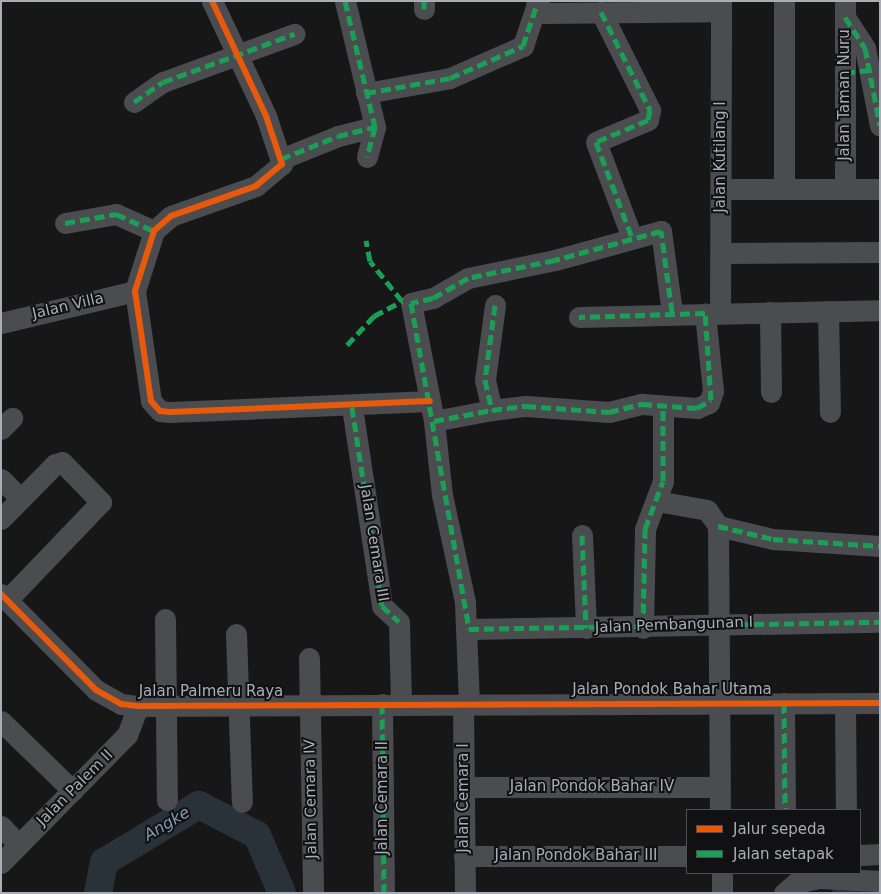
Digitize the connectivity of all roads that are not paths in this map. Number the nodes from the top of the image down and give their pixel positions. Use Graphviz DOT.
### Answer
graph roads {
  1 [pos="212,1"];
  2 [pos="345,1"];
  3 [pos="784,1"];
  4 [pos="536,4"];
  5 [pos="720,6"];
  6 [pos="845,9"];
  7 [pos="600,12"];
  8 [pos="294,34"];
  9 [pos="236,58"];
  10 [pos="870,70"];
  11 [pos="845,73"];
  12 [pos="366,93"];
  13 [pos="134,102"];
  14 [pos="880,126"];
  15 [pos="375,127"];
  16 [pos="367,157"];
  17 [pos="281,160"];
  18 [pos="721,189"];
  19 [pos="784,189"];
  20 [pos="845,189"];
  21 [pos="880,189"];
  22 [pos="65,223"];
  23 [pos="154,231"];
  24 [pos="632,238"];
  25 [pos="721,252"];
  26 [pos="880,252"];
  27 [pos="135,291"];
  28 [pos="494,305"];
  29 [pos="880,310"];
  30 [pos="828,311"];
  31 [pos="672,312"];
  32 [pos="770,312"];
  33 [pos="713,313"];
  34 [pos="579,317"];
  35 [pos="1,323"];
  36 [pos="771,392"];
  37 [pos="430,401"];
  38 [pos="663,406"];
  39 [pos="352,407"];
  40 [pos="492,410"];
  41 [pos="830,412"];
  42 [pos="434,421"];
  43 [pos="1,479"];
  44 [pos="20,498"];
  45 [pos="657,501"];
  46 [pos="1,518"];
  47 [pos="718,526"];
  48 [pos="582,535"];
  49 [pos="880,546"];
  50 [pos="4,597"];
  51 [pos="165,618"];
  52 [pos="880,622"];
  53 [pos="716,624"];
  54 [pos="586,628"];
  55 [pos="642,628"];
  56 [pos="469,629"];
  57 [pos="236,634"];
  58 [pos="309,658"];
  59 [pos="716,702"];
  60 [pos="467,703"];
  61 [pos="784,703"];
  62 [pos="392,704"];
  63 [pos="844,704"];
  64 [pos="880,704"];
  65 [pos="166,705"];
  66 [pos="238,705"];
  67 [pos="310,705"];
  68 [pos="138,706"];
  69 [pos="1,721"];
  70 [pos="464,787"];
  71 [pos="719,787"];
  72 [pos="72,791"];
  73 [pos="167,800"];
  74 [pos="242,802"];
  75 [pos="720,809"];
  76 [pos="785,809"];
  77 [pos="846,809"];
  78 [pos="1,826"];
  79 [pos="19,845"];
  80 [pos="880,854"];
  81 [pos="861,855"];
  82 [pos="464,856"];
  83 [pos="686,856"];
  84 [pos="1,863"];
  85 [pos="722,874"];
  86 [pos="880,882"];
  87 [pos="313,893"];
  88 [pos="384,893"];
  89 [pos="465,893"];
  90 [pos="722,893"];
  91 [pos="784,893"];
  1 -- 9 [label="street"];
  2 -- 12 [label="street"];
  3 -- 19 [label="street"];
  4 -- 7 [label="street"];
  4 -- 12 [label="street"];
  5 -- 7 [label="street"];
  5 -- 18 [label="street, Jalan Kutilang I"];
  6 -- 10 [label="street"];
  6 -- 11 [label="street, Jalan Taman Nuru"];
  7 -- 24 [label="street"];
  8 -- 9 [label="street"];
  9 -- 13 [label="street"];
  9 -- 17 [label="street"];
  10 -- 11 [label="street"];
  10 -- 14 [label="street"];
  11 -- 20 [label="street, Jalan Taman Nuru"];
  12 -- 15 [label="street"];
  15 -- 16 [label="street"];
  15 -- 17 [label="street"];
  17 -- 23 [label="street"];
  18 -- 19 [label="street"];
  18 -- 25 [label="street, Jalan Kutilang I"];
  19 -- 20 [label="street"];
  20 -- 21 [label="street"];
  22 -- 23 [label="street"];
  23 -- 27 [label="street"];
  24 -- 31 [label="street"];
  24 -- 37 [label="street, Jalan Cemara I"];
  25 -- 26 [label="street"];
  25 -- 33 [label="street, Jalan Kutilang I"];
  27 -- 35 [label="street, Jalan Villa"];
  27 -- 39 [label="street"];
  28 -- 40 [label="street"];
  29 -- 30 [label="street"];
  30 -- 32 [label="street"];
  30 -- 41 [label="street"];
  31 -- 33 [label="street"];
  31 -- 34 [label="street"];
  32 -- 33 [label="street"];
  32 -- 36 [label="street"];
  33 -- 38 [label="street, Jalan Kutilang I"];
  37 -- 39 [label="street"];
  37 -- 42 [label="street, Jalan Cemara I"];
  38 -- 40 [label="street"];
  38 -- 45 [label="street"];
  39 -- 62 [label="street, Jalan Cemara III"];
  40 -- 42 [label="street"];
  42 -- 56 [label="street, Jalan Cemara I"];
  43 -- 44 [label="street"];
  44 -- 46 [label="street"];
  44 -- 50 [label="street"];
  45 -- 47 [label="street"];
  45 -- 55 [label="street"];
  47 -- 49 [label="street"];
  47 -- 53 [label="street"];
  48 -- 54 [label="street"];
  50 -- 68 [label="street, Jalan Palmeru Raya"];
  51 -- 65 [label="street"];
  52 -- 53 [label="street, Jalan Pembangunan I"];
  53 -- 55 [label="street, Jalan Pembangunan I"];
  53 -- 59 [label="street"];
  54 -- 55 [label="street, Jalan Pembangunan I"];
  54 -- 56 [label="street, Jalan Pembangunan I"];
  56 -- 60 [label="street, Jalan Cemara I"];
  57 -- 66 [label="street"];
  58 -- 67 [label="street, Jalan Cemara IV"];
  59 -- 60 [label="street, Jalan Pondok Bahar Utama"];
  59 -- 61 [label="street, Jalan Pondok Bahar Utama"];
  59 -- 71 [label="street"];
  60 -- 62 [label="street, Jalan Palmeru Raya"];
  60 -- 70 [label="street, Jalan Cemara I"];
  61 -- 63 [label="street, Jalan Pondok Bahar Utama"];
  61 -- 76 [label="street"];
  62 -- 67 [label="street, Jalan Palmeru Raya"];
  62 -- 88 [label="street, Jalan Cemara II"];
  63 -- 64 [label="street, Jalan Pondok Bahar Utama"];
  63 -- 77 [label="street"];
  65 -- 66 [label="street, Jalan Palmeru Raya"];
  65 -- 68 [label="street, Jalan Palmeru Raya"];
  65 -- 73 [label="street"];
  66 -- 67 [label="street, Jalan Palmeru Raya"];
  66 -- 74 [label="street"];
  67 -- 87 [label="street, Jalan Cemara IV"];
  68 -- 72 [label="street, Jalan Palem II"];
  69 -- 72 [label="street"];
  70 -- 71 [label="street, Jalan Pondok Bahar IV"];
  70 -- 82 [label="street, Jalan Cemara I"];
  71 -- 75 [label="street"];
  72 -- 79 [label="street, Jalan Palem II"];
  78 -- 79 [label="street"];
  79 -- 84 [label="street, Jalan Palem II"];
  80 -- 81 [label="street"];
  82 -- 83 [label="street, Jalan Pondok Bahar III"];
  82 -- 89 [label="street, Jalan Cemara I"];
  85 -- 90 [label="street"];
  86 -- 91 [label="street"];
}
